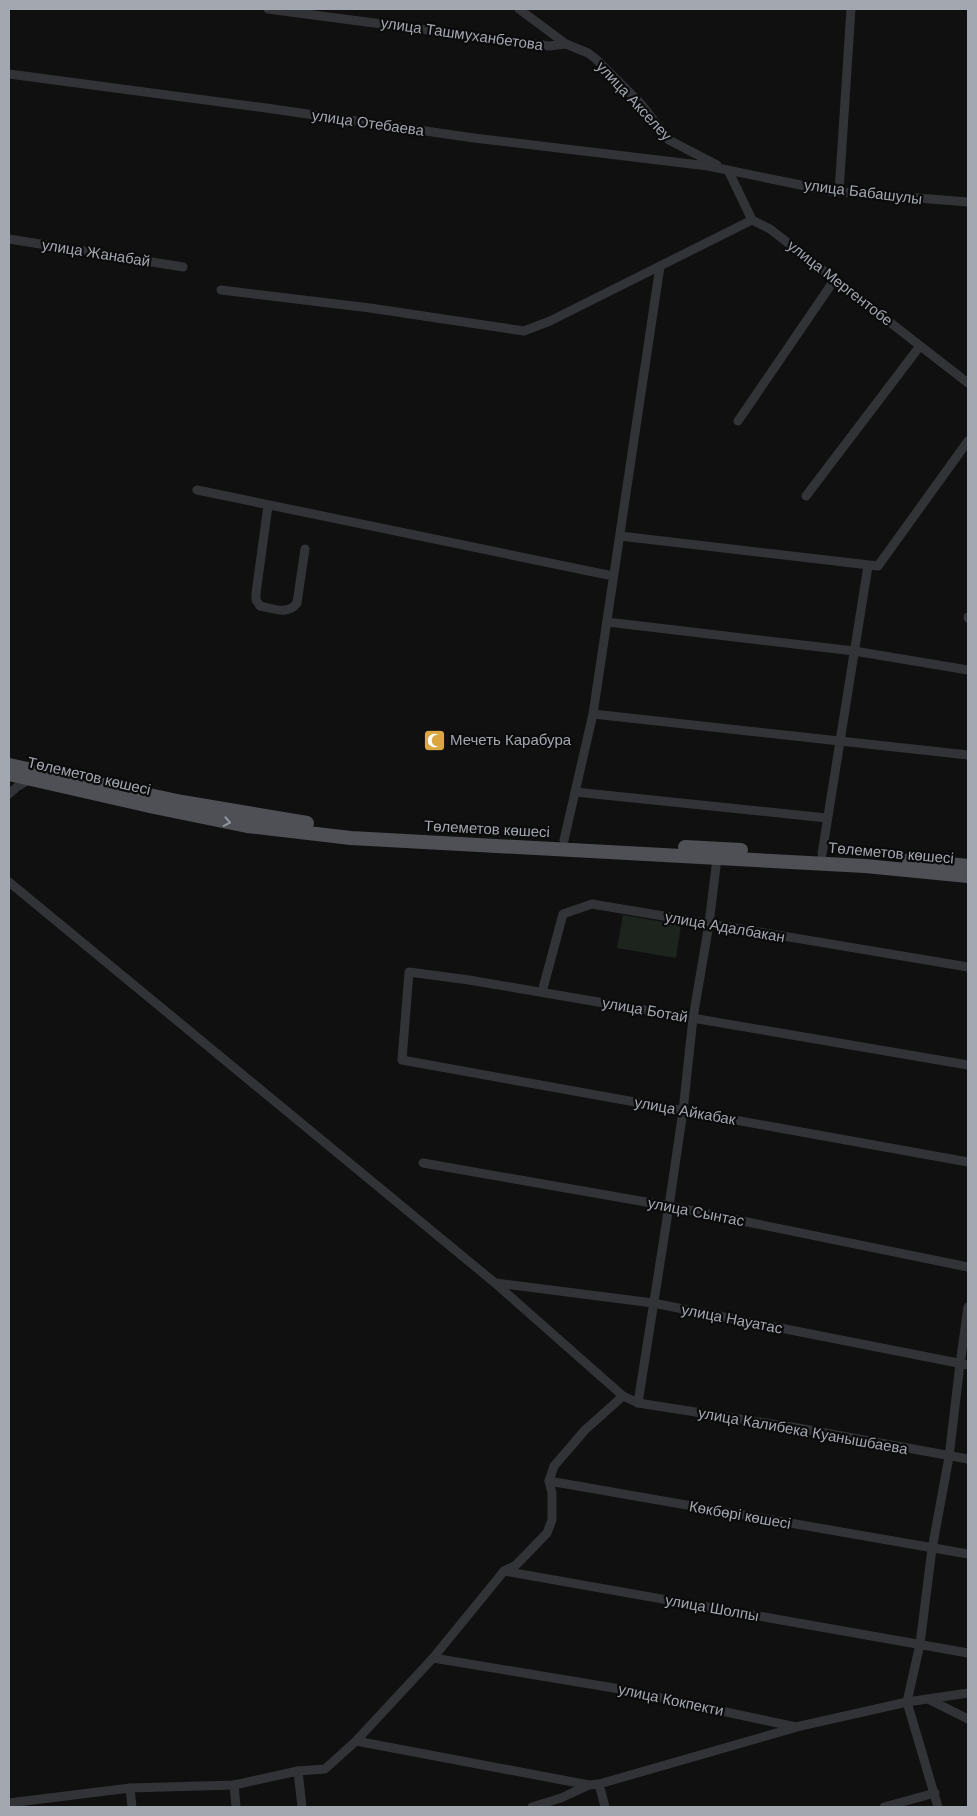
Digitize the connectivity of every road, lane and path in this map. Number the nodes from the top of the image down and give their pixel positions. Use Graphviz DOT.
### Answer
graph roads {
  1 [pos="268,9"];
  2 [pos="519,9"];
  3 [pos="851,9"];
  4 [pos="566,44"];
  5 [pos="9,74"];
  6 [pos="728,170"];
  7 [pos="839,192"];
  8 [pos="968,202"];
  9 [pos="752,220"];
  10 [pos="9,239"];
  11 [pos="660,266"];
  12 [pos="183,267"];
  13 [pos="835,279"];
  14 [pos="221,290"];
  15 [pos="920,346"];
  16 [pos="968,383"];
  17 [pos="738,421"];
  18 [pos="968,441"];
  19 [pos="196,490"];
  20 [pos="806,496"];
  21 [pos="268,506"];
  22 [pos="620,536"];
  23 [pos="305,550"];
  24 [pos="868,566"];
  25 [pos="613,576"];
  26 [pos="607,622"];
  27 [pos="854,651"];
  28 [pos="968,670"];
  29 [pos="593,714"];
  30 [pos="840,742"];
  31 [pos="968,755"];
  32 [pos="9,765"];
  33 [pos="9,774"];
  34 [pos="30,779"];
  35 [pos="575,792"];
  36 [pos="9,794"];
  37 [pos="827,818"];
  38 [pos="564,840"];
  39 [pos="822,854"];
  40 [pos="779,856"];
  41 [pos="717,858"];
  42 [pos="968,866"];
  43 [pos="968,876"];
  44 [pos="9,882"];
  45 [pos="709,924"];
  46 [pos="968,968"];
  47 [pos="542,992"];
  48 [pos="692,1018"];
  49 [pos="402,1060"];
  50 [pos="968,1065"];
  51 [pos="683,1111"];
  52 [pos="968,1162"];
  53 [pos="423,1163"];
  54 [pos="670,1206"];
  55 [pos="968,1267"];
  56 [pos="495,1283"];
  57 [pos="653,1303"];
  58 [pos="968,1307"];
  59 [pos="964,1364"];
  60 [pos="623,1396"];
  61 [pos="638,1403"];
  62 [pos="950,1457"];
  63 [pos="968,1460"];
  64 [pos="548,1481"];
  65 [pos="932,1549"];
  66 [pos="968,1554"];
  67 [pos="504,1571"];
  68 [pos="920,1644"];
  69 [pos="968,1653"];
  70 [pos="433,1658"];
  71 [pos="968,1693"];
  72 [pos="930,1700"];
  73 [pos="907,1702"];
  74 [pos="968,1719"];
  75 [pos="796,1727"];
  76 [pos="356,1741"];
  77 [pos="298,1771"];
  78 [pos="234,1785"];
  79 [pos="594,1785"];
  80 [pos="130,1788"];
  81 [pos="935,1793"];
  82 [pos="9,1803"];
  83 [pos="132,1807"];
  84 [pos="236,1807"];
  85 [pos="302,1807"];
  86 [pos="532,1807"];
  87 [pos="605,1807"];
  88 [pos="884,1807"];
  89 [pos="938,1807"];
  1 -- 4 [label="street, улица Ташмуханбетова"];
  2 -- 4 [label="street, улица Акселеу"];
  3 -- 7 [label="street"];
  4 -- 6 [label="street, улица Акселеу"];
  5 -- 6 [label="street, улица Отебаева"];
  6 -- 7 [label="street, улица Бабашулы"];
  6 -- 9 [label="street"];
  7 -- 8 [label="street, улица Бабашулы"];
  9 -- 11 [label="street"];
  9 -- 13 [label="street, улица Мергентобе"];
  10 -- 12 [label="street, улица Жанабай"];
  11 -- 14 [label="street"];
  11 -- 22 [label="street"];
  13 -- 15 [label="street, улица Мергентобе"];
  13 -- 17 [label="street"];
  15 -- 16 [label="street, улица Мергентобе"];
  15 -- 20 [label="street"];
  18 -- 24 [label="street"];
  19 -- 21 [label="street"];
  21 -- 23 [label="street"];
  21 -- 25 [label="street"];
  22 -- 24 [label="street"];
  22 -- 25 [label="street"];
  24 -- 27 [label="street"];
  25 -- 26 [label="street"];
  26 -- 27 [label="street"];
  26 -- 29 [label="street"];
  27 -- 28 [label="street"];
  27 -- 30 [label="street"];
  29 -- 30 [label="street"];
  29 -- 35 [label="street"];
  30 -- 31 [label="street"];
  30 -- 37 [label="street"];
  32 -- 38 [label="main road, Төлеметов көшесі"];
  33 -- 34 [label="main road, Төлеметов көшесі"];
  34 -- 36 [label="street"];
  34 -- 41 [label="main road, Төлеметов көшесі, one-way"];
  35 -- 37 [label="street"];
  35 -- 38 [label="street"];
  37 -- 39 [label="street"];
  38 -- 40 [label="main road, Төлеметов көшесі"];
  39 -- 40 [label="main road, Төлеметов көшесі"];
  39 -- 42 [label="main road, Төлеметов көшесі"];
  40 -- 41 [label="main road, Төлеметов көшесі"];
  40 -- 43 [label="main road, Төлеметов көшесі"];
  41 -- 45 [label="street"];
  44 -- 56 [label="street, улица Калибека Куанышбаева"];
  45 -- 46 [label="street, улица Адалбакан"];
  45 -- 47 [label="street, улица Адалбакан"];
  45 -- 48 [label="street"];
  47 -- 48 [label="street, улица Ботай"];
  47 -- 49 [label="street, улица Ботай"];
  48 -- 50 [label="street, улица Ботай"];
  48 -- 51 [label="street"];
  49 -- 51 [label="street, улица Айкабак"];
  51 -- 52 [label="street, улица Айкабак"];
  51 -- 54 [label="street"];
  53 -- 54 [label="street, улица Сынтас"];
  54 -- 55 [label="street, улица Сынтас"];
  54 -- 57 [label="street"];
  56 -- 57 [label="street, улица Науатас"];
  56 -- 60 [label="street, улица Калибека Куанышбаева"];
  57 -- 59 [label="street, улица Науатас"];
  57 -- 61 [label="street"];
  58 -- 59 [label="street"];
  59 -- 62 [label="street"];
  60 -- 61 [label="street, улица Калибека Куанышбаева"];
  60 -- 64 [label="street"];
  61 -- 62 [label="street, улица Калибека Куанышбаева"];
  62 -- 63 [label="street, улица Калибека Куанышбаева"];
  62 -- 65 [label="street"];
  64 -- 65 [label="street, Көкбөрі көшесі"];
  64 -- 67 [label="street"];
  65 -- 66 [label="street, Көкбөрі көшесі"];
  65 -- 68 [label="street"];
  67 -- 68 [label="street, улица Шолпы"];
  67 -- 70 [label="street"];
  68 -- 69 [label="street, улица Шолпы"];
  68 -- 73 [label="street"];
  70 -- 75 [label="street, улица Кокпекти"];
  70 -- 76 [label="street"];
  71 -- 72 [label="street, улица Кокпекти"];
  72 -- 73 [label="street, улица Кокпекти"];
  72 -- 74 [label="street"];
  73 -- 75 [label="street, улица Кокпекти"];
  73 -- 81 [label="street"];
  75 -- 79 [label="street"];
  76 -- 77 [label="street"];
  76 -- 79 [label="street"];
  77 -- 78 [label="street"];
  77 -- 85 [label="street"];
  78 -- 80 [label="street"];
  78 -- 84 [label="street"];
  79 -- 86 [label="street"];
  79 -- 87 [label="street"];
  80 -- 82 [label="street"];
  80 -- 83 [label="street"];
  81 -- 88 [label="street"];
  81 -- 89 [label="street"];
}
